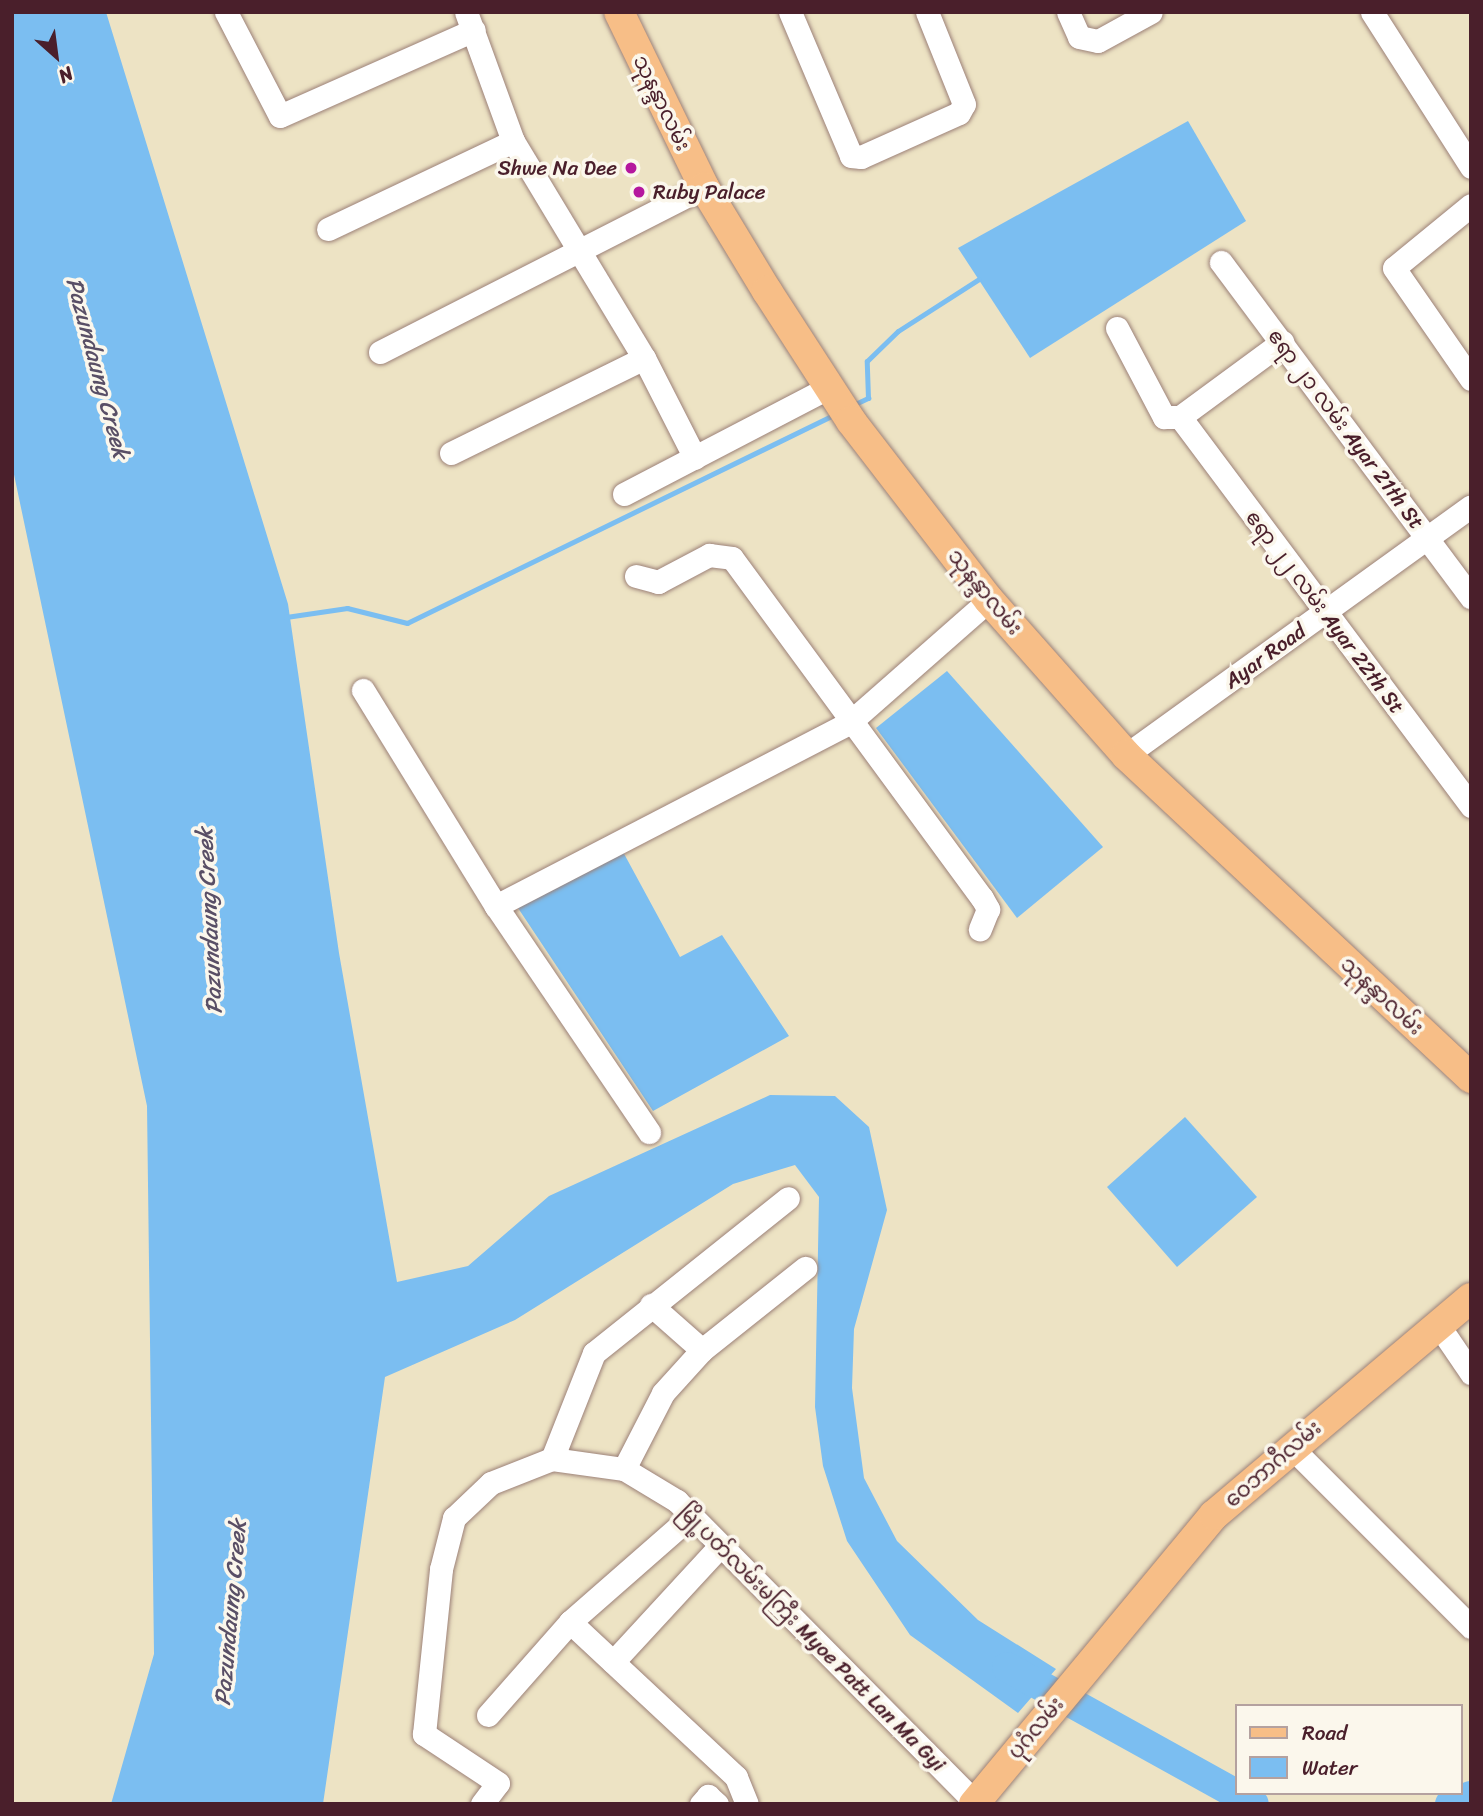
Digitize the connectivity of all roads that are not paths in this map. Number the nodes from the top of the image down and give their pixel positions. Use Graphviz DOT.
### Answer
graph roads {
  1 [pos="226,12"];
  2 [pos="619,12"];
  3 [pos="790,12"];
  4 [pos="927,12"];
  5 [pos="1068,12"];
  6 [pos="1151,12"];
  7 [pos="1372,12"];
  8 [pos="470,21"];
  9 [pos="513,141"];
  10 [pos="1471,167"];
  11 [pos="704,187"];
  12 [pos="1471,205"];
  13 [pos="328,229"];
  14 [pos="575,251"];
  15 [pos="1221,262"];
  16 [pos="1117,328"];
  17 [pos="1282,342"];
  18 [pos="380,352"];
  19 [pos="644,358"];
  20 [pos="1471,379"];
  21 [pos="828,388"];
  22 [pos="1180,416"];
  23 [pos="451,453"];
  24 [pos="695,458"];
  25 [pos="624,494"];
  26 [pos="1471,506"];
  27 [pos="1428,538"];
  28 [pos="636,576"];
  29 [pos="1471,597"];
  30 [pos="989,600"];
  31 [pos="1325,612"];
  32 [pos="363,690"];
  33 [pos="849,723"];
  34 [pos="1126,755"];
  35 [pos="1471,806"];
  36 [pos="496,906"];
  37 [pos="980,929"];
  38 [pos="1471,1078"];
  39 [pos="649,1132"];
  40 [pos="788,1198"];
  41 [pos="805,1268"];
  42 [pos="1471,1298"];
  43 [pos="651,1306"];
  44 [pos="1439,1326"];
  45 [pos="702,1350"];
  46 [pos="1471,1373"];
  47 [pos="1292,1448"];
  48 [pos="552,1460"];
  49 [pos="624,1469"];
  50 [pos="691,1516"];
  51 [pos="721,1545"];
  52 [pos="570,1622"];
  53 [pos="1471,1627"];
  54 [pos="1098,1653"];
  55 [pos="613,1661"];
  56 [pos="488,1715"];
  57 [pos="974,1803"];
  58 [pos="482,1804"];
  59 [pos="747,1804"];
  1 -- 8 [label="street"];
  2 -- 11 [label="main road, သုနန္ဒာလမ်း"];
  3 -- 4 [label="street"];
  5 -- 6 [label="street"];
  7 -- 10 [label="street"];
  8 -- 9 [label="street"];
  9 -- 13 [label="street"];
  9 -- 14 [label="street"];
  11 -- 14 [label="street"];
  11 -- 21 [label="main road, သုနန္ဒာလမ်း"];
  12 -- 20 [label="street"];
  14 -- 18 [label="street"];
  14 -- 19 [label="street"];
  15 -- 17 [label="street, ဧရာ ၂၁ လမ်း Ayar 21th St"];
  16 -- 22 [label="street"];
  17 -- 22 [label="street"];
  17 -- 27 [label="street, ဧရာ ၂၁ လမ်း Ayar 21th St"];
  19 -- 23 [label="street"];
  19 -- 24 [label="street"];
  21 -- 24 [label="street"];
  21 -- 30 [label="main road, သုနန္ဒာလမ်း"];
  22 -- 31 [label="street, ဧရာ ၂၂ လမ်း Ayar 22th St"];
  24 -- 25 [label="street"];
  26 -- 27 [label="street, Ayar Road"];
  27 -- 29 [label="street, ဧရာ ၂၁ လမ်း Ayar 21th St"];
  27 -- 31 [label="street, Ayar Road"];
  28 -- 33 [label="street"];
  30 -- 33 [label="street"];
  30 -- 34 [label="main road, သုနန္ဒာလမ်း"];
  31 -- 34 [label="street, Ayar Road"];
  31 -- 35 [label="street, ဧရာ ၂၂ လမ်း Ayar 22th St"];
  32 -- 36 [label="street"];
  33 -- 36 [label="street"];
  33 -- 37 [label="street"];
  34 -- 38 [label="main road, သုနန္ဒာလမ်း"];
  36 -- 39 [label="street"];
  40 -- 43 [label="street"];
  41 -- 45 [label="street"];
  42 -- 44 [label="main road, ဝေဘာဂီလမ်း"];
  43 -- 45 [label="street"];
  43 -- 48 [label="street"];
  44 -- 46 [label="street"];
  44 -- 47 [label="main road, ဝေဘာဂီလမ်း"];
  45 -- 49 [label="street"];
  47 -- 53 [label="street"];
  47 -- 54 [label="main road, ဝေဘာဂီလမ်း"];
  48 -- 49 [label="street, မြို့ပတ်လမ်းမကြီး Myoe Patt Lan Ma Gyi"];
  48 -- 58 [label="street, မြို့ပတ်လမ်းမကြီး Myoe Patt Lan Ma Gyi"];
  49 -- 50 [label="street, မြို့ပတ်လမ်းမကြီး Myoe Patt Lan Ma Gyi"];
  50 -- 51 [label="street, မြို့ပတ်လမ်းမကြီး Myoe Patt Lan Ma Gyi"];
  50 -- 52 [label="street"];
  51 -- 55 [label="street"];
  51 -- 57 [label="street, မြို့ပတ်လမ်းမကြီး Myoe Patt Lan Ma Gyi"];
  52 -- 55 [label="street"];
  52 -- 56 [label="street"];
  54 -- 57 [label="main road, ပုဂံလမ်း"];
  55 -- 59 [label="street"];
}
